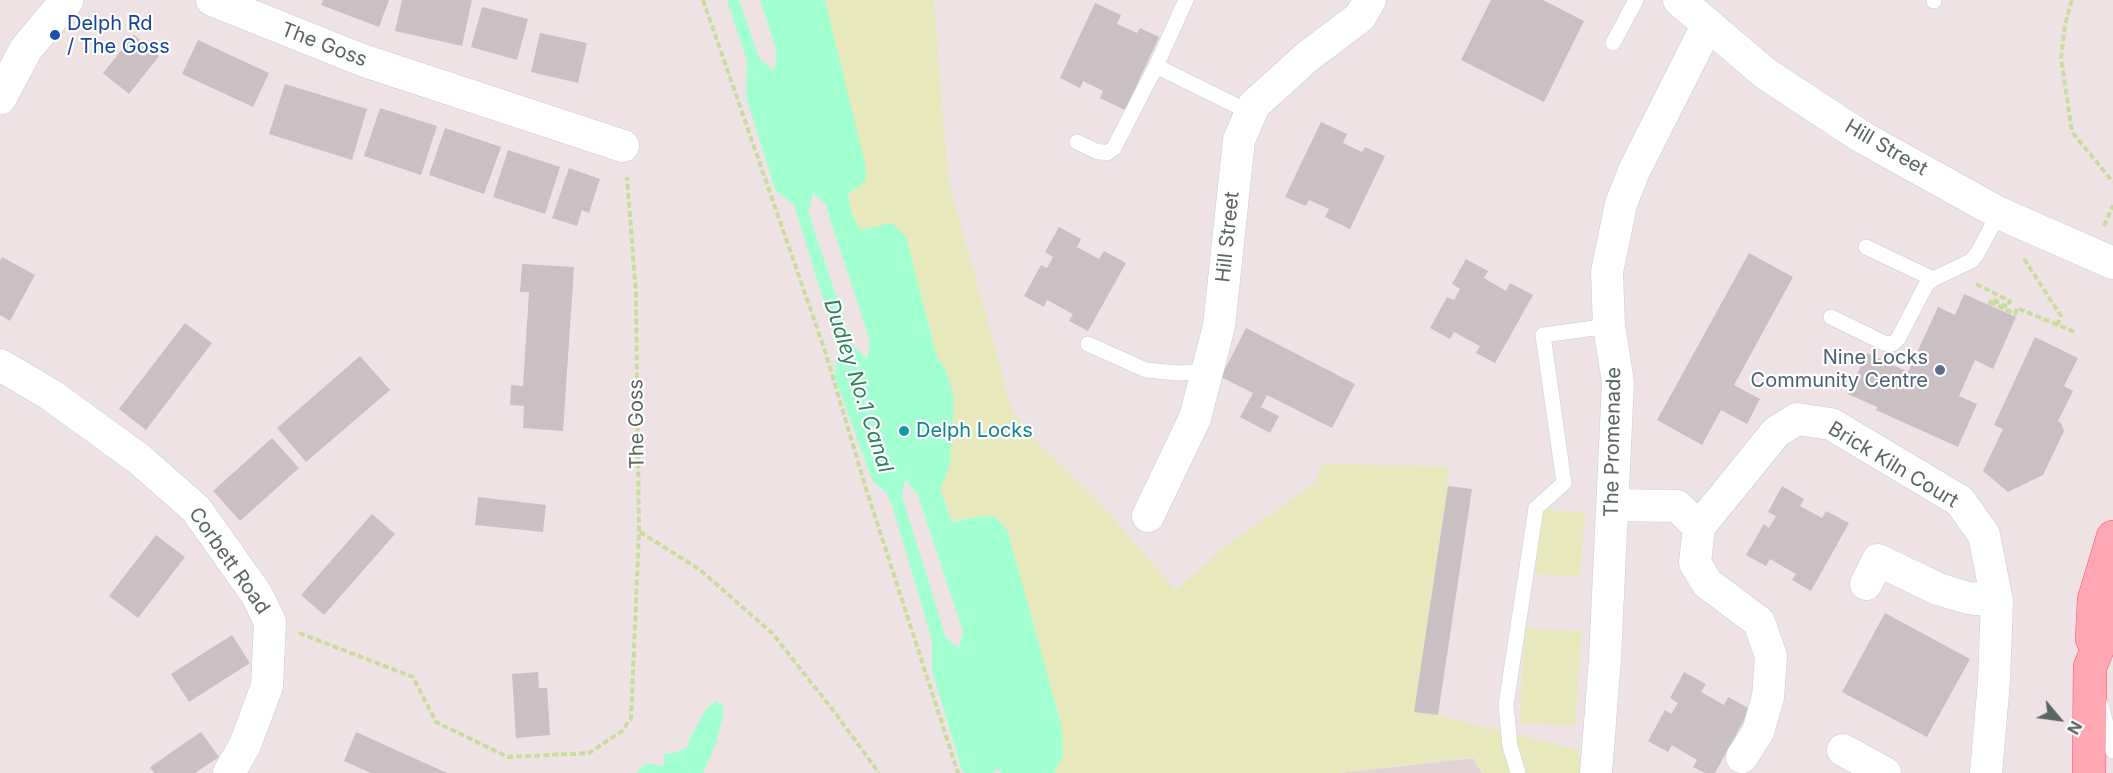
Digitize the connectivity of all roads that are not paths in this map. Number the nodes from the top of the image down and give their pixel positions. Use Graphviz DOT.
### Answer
graph roads {
  1 [pos="67,0"];
  2 [pos="212,0"];
  3 [pos="1186,0"];
  4 [pos="1370,0"];
  5 [pos="1636,0"];
  6 [pos="1679,0"];
  7 [pos="1708,24"];
  8 [pos="1613,43"];
  9 [pos="1156,66"];
  10 [pos="0,98"];
  11 [pos="1251,113"];
  12 [pos="1077,142"];
  13 [pos="623,146"];
  14 [pos="1994,223"];
  15 [pos="1866,247"];
  16 [pos="2113,263"];
  17 [pos="1933,279"];
  18 [pos="1831,316"];
  19 [pos="1610,326"];
  20 [pos="1088,344"];
  21 [pos="0,365"];
  22 [pos="1208,371"];
  23 [pos="1613,505"];
  24 [pos="1148,516"];
  25 [pos="1699,527"];
  26 [pos="2113,537"];
  27 [pos="1866,584"];
  28 [pos="1997,600"];
  29 [pos="2113,610"];
  30 [pos="2090,667"];
  31 [pos="1843,750"];
  32 [pos="2113,751"];
  33 [pos="1742,757"];
  34 [pos="229,773"];
  35 [pos="1518,773"];
  36 [pos="1596,773"];
  37 [pos="1885,773"];
  38 [pos="1986,773"];
  39 [pos="2089,773"];
  1 -- 10 [label="main road"];
  2 -- 13 [label="street, The Goss"];
  3 -- 9 [label="lane"];
  4 -- 11 [label="street, Hill Street"];
  5 -- 8 [label="lane"];
  6 -- 7 [label="street, Hill Street"];
  7 -- 14 [label="street, Hill Street"];
  7 -- 19 [label="street, The Promenade"];
  9 -- 11 [label="lane"];
  9 -- 12 [label="lane"];
  11 -- 22 [label="street, Hill Street"];
  14 -- 16 [label="street, Hill Street"];
  14 -- 17 [label="lane"];
  15 -- 17 [label="lane"];
  17 -- 18 [label="lane"];
  19 -- 23 [label="street, The Promenade"];
  19 -- 35 [label="lane"];
  20 -- 22 [label="lane"];
  21 -- 34 [label="street, Corbett Road"];
  22 -- 24 [label="street, Hill Street"];
  23 -- 25 [label="street"];
  23 -- 36 [label="street, The Promenade"];
  25 -- 28 [label="street, Brick Kiln Court"];
  25 -- 33 [label="street"];
  26 -- 30 [label="main road"];
  27 -- 28 [label="street"];
  28 -- 38 [label="street, Brick Kiln Court"];
  29 -- 30 [label="main road"];
  30 -- 32 [label="lane"];
  30 -- 39 [label="main road"];
  31 -- 37 [label="street"];
}
